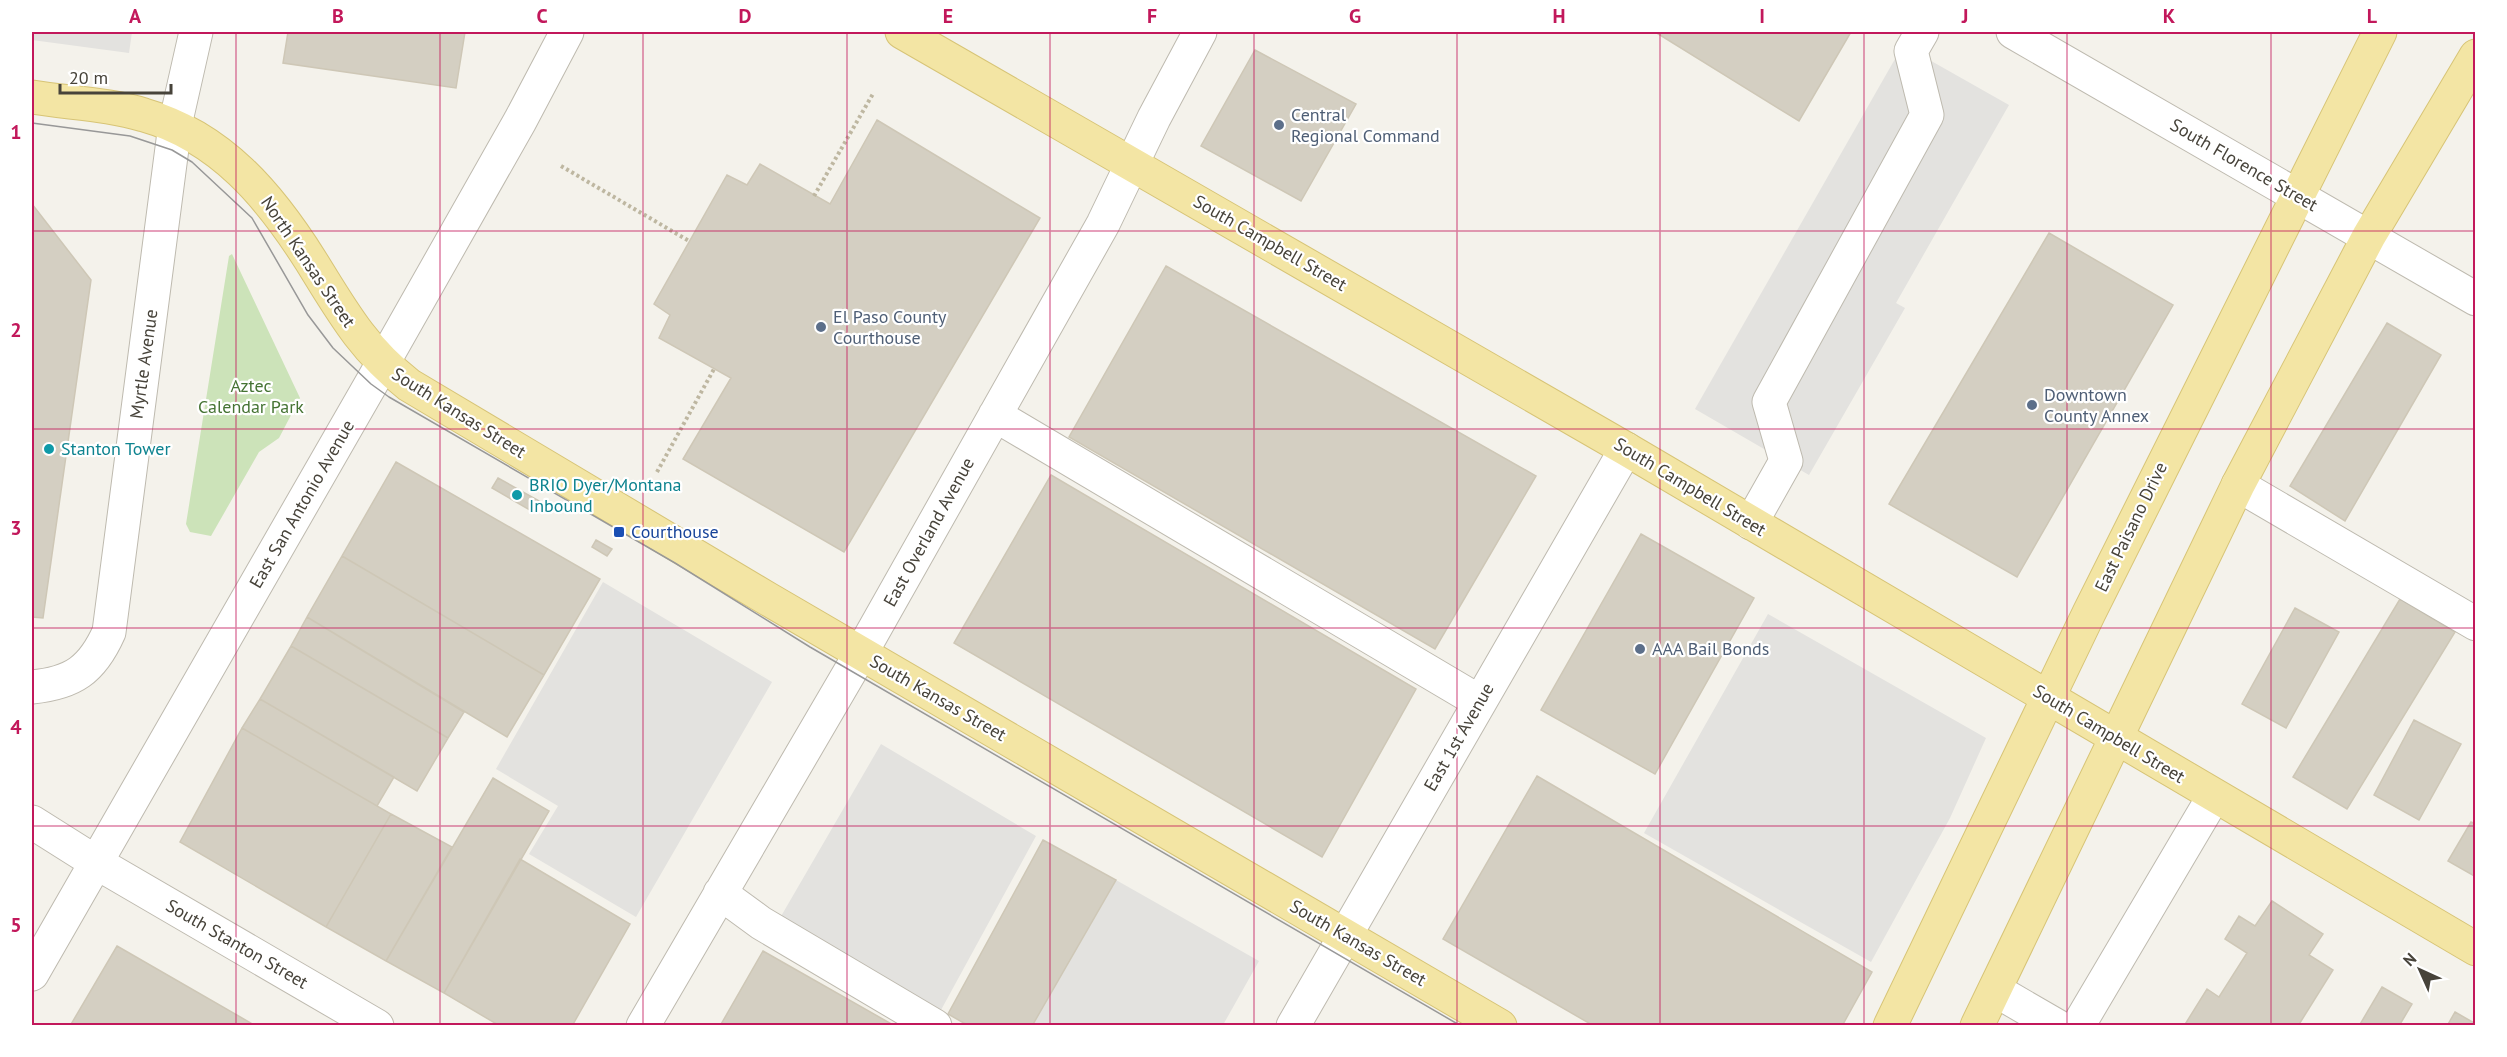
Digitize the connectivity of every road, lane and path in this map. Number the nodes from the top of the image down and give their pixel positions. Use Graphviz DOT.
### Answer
graph roads {
  1 [pos="196,32"];
  2 [pos="567,32"];
  3 [pos="902,32"];
  4 [pos="1200,32"];
  5 [pos="1922,32"];
  6 [pos="2013,32"];
  7 [pos="2380,32"];
  8 [pos="2475,56"];
  9 [pos="874,92"];
  10 [pos="32,97"];
  11 [pos="176,125"];
  12 [pos="1130,164"];
  13 [pos="561,166"];
  14 [pos="2296,195"];
  15 [pos="814,196"];
  16 [pos="2368,236"];
  17 [pos="689,241"];
  18 [pos="2475,299"];
  19 [pos="381,363"];
  20 [pos="714,369"];
  21 [pos="995,415"];
  22 [pos="1626,449"];
  23 [pos="657,472"];
  24 [pos="2238,485"];
  25 [pos="1751,523"];
  26 [pos="2475,624"];
  27 [pos="861,653"];
  28 [pos="32,687"];
  29 [pos="2047,697"];
  30 [pos="1480,702"];
  31 [pos="2114,738"];
  32 [pos="2214,796"];
  33 [pos="32,822"];
  34 [pos="97,863"];
  35 [pos="720,893"];
  36 [pos="1345,935"];
  37 [pos="2475,949"];
  38 [pos="32,974"];
  39 [pos="1995,990"];
  40 [pos="377,1026"];
  41 [pos="643,1026"];
  42 [pos="935,1026"];
  43 [pos="1293,1026"];
  44 [pos="1500,1026"];
  45 [pos="1890,1026"];
  46 [pos="1977,1026"];
  47 [pos="2057,1026"];
  48 [pos="2078,1026"];
  1 -- 11 [label="street, Myrtle Avenue"];
  2 -- 19 [label="street, East San Antonio Avenue"];
  3 -- 12 [label="main road, South Campbell Street"];
  4 -- 12 [label="street, East Overland Avenue"];
  5 -- 25 [label="street"];
  6 -- 14 [label="street, South Florence Street"];
  7 -- 14 [label="main road, East Paisano Drive"];
  8 -- 16 [label="main road"];
  9 -- 15 [label="path"];
  10 -- 11 [label="main road, North Kansas Street"];
  11 -- 19 [label="main road, North Kansas Street"];
  11 -- 28 [label="street, Myrtle Avenue"];
  12 -- 21 [label="street, East Overland Avenue"];
  12 -- 22 [label="main road, South Campbell Street"];
  13 -- 17 [label="path"];
  14 -- 16 [label="street, South Florence Street"];
  14 -- 29 [label="main road, East Paisano Drive"];
  16 -- 18 [label="street, South Florence Street"];
  16 -- 24 [label="main road"];
  19 -- 27 [label="main road, South Kansas Street"];
  19 -- 34 [label="street, East San Antonio Avenue"];
  20 -- 23 [label="path"];
  21 -- 27 [label="street, East Overland Avenue"];
  21 -- 30 [label="street"];
  22 -- 25 [label="main road, South Campbell Street"];
  22 -- 30 [label="street, East 1st Avenue"];
  24 -- 26 [label="street"];
  24 -- 31 [label="main road"];
  25 -- 29 [label="main road, South Campbell Street"];
  27 -- 35 [label="street, East Overland Avenue"];
  27 -- 36 [label="main road, South Kansas Street"];
  29 -- 31 [label="main road, South Campbell Street"];
  29 -- 45 [label="main road, East Paisano Drive"];
  30 -- 36 [label="street, East 1st Avenue"];
  31 -- 32 [label="main road, South Campbell Street"];
  31 -- 39 [label="main road"];
  32 -- 37 [label="main road, South Campbell Street"];
  32 -- 48 [label="street"];
  33 -- 34 [label="street, South Stanton Street"];
  34 -- 38 [label="street, East San Antonio Avenue"];
  34 -- 40 [label="street, South Stanton Street"];
  35 -- 41 [label="street, East Overland Avenue"];
  35 -- 42 [label="street"];
  36 -- 43 [label="street, East 1st Avenue"];
  36 -- 44 [label="main road, South Kansas Street"];
  39 -- 46 [label="main road"];
  39 -- 47 [label="street"];
}
